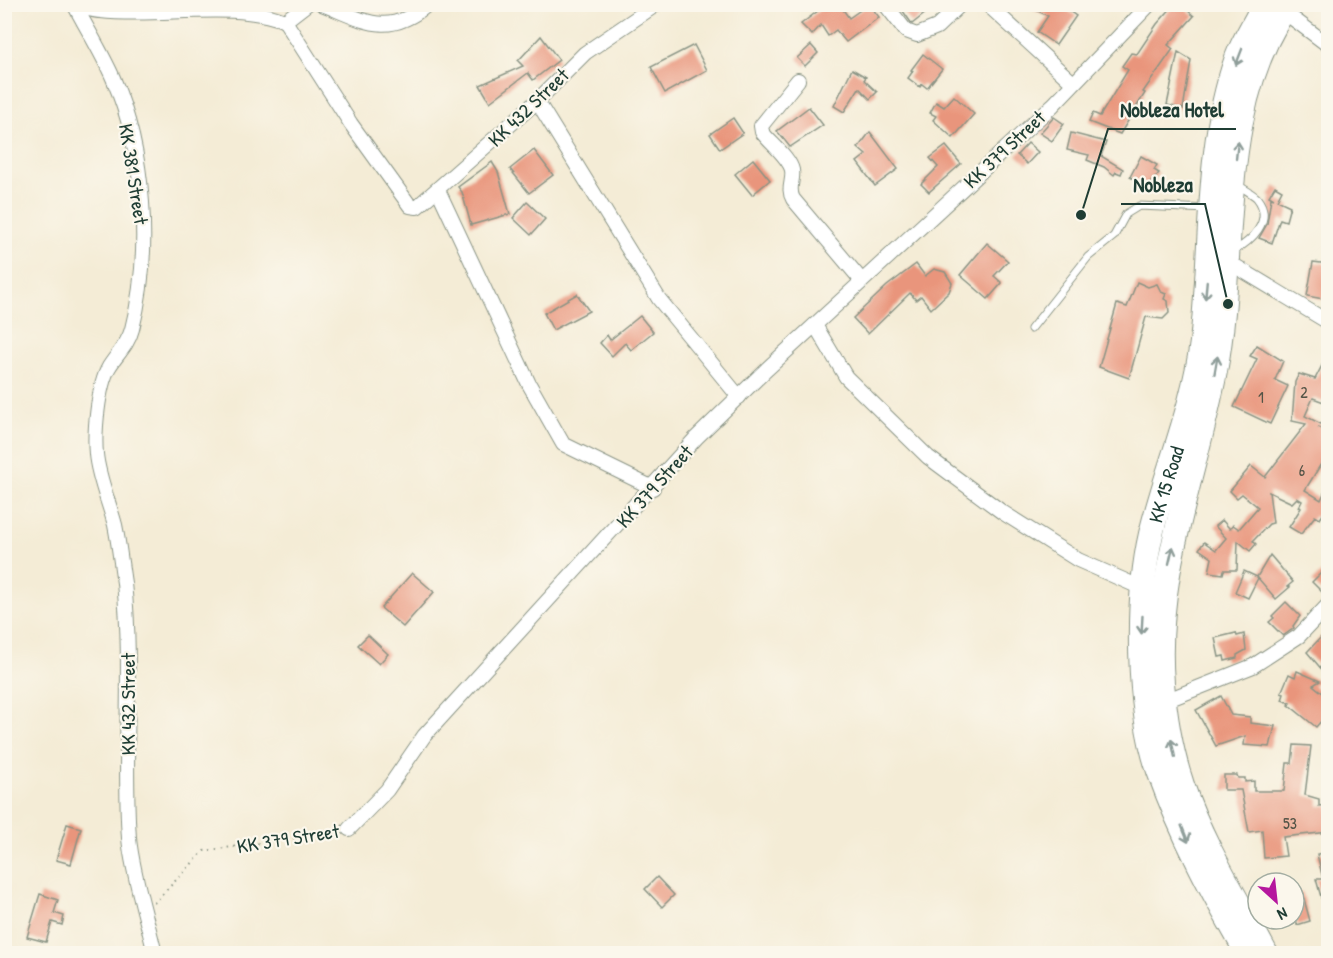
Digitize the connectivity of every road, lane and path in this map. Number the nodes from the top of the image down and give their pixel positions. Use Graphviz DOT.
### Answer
graph roads {
  1 [pos="307,4"];
  2 [pos="322,4"];
  3 [pos="428,4"];
  4 [pos="657,4"];
  5 [pos="885,4"];
  6 [pos="961,4"];
  7 [pos="987,4"];
  8 [pos="1150,4"];
  9 [pos="74,5"];
  10 [pos="1279,7"];
  11 [pos="285,21"];
  12 [pos="1329,45"];
  13 [pos="798,80"];
  14 [pos="1073,83"];
  15 [pos="537,101"];
  16 [pos="1234,182"];
  17 [pos="438,190"];
  18 [pos="1210,209"];
  19 [pos="1227,258"];
  20 [pos="862,281"];
  21 [pos="1329,322"];
  22 [pos="815,325"];
  23 [pos="1031,329"];
  24 [pos="739,397"];
  25 [pos="96,454"];
  26 [pos="653,488"];
  27 [pos="1144,589"];
  28 [pos="1329,605"];
  29 [pos="1165,700"];
  30 [pos="349,829"];
  31 [pos="146,912"];
  32 [pos="155,954"];
  33 [pos="1248,954"];
  34 [pos="1266,954"];
  1 -- 11 [label="street"];
  2 -- 3 [label="street"];
  4 -- 15 [label="street, KK 432 Street"];
  5 -- 6 [label="street"];
  7 -- 14 [label="street"];
  8 -- 14 [label="street, KK 379 Street"];
  9 -- 11 [label="street"];
  9 -- 25 [label="street, KK 381 Street"];
  10 -- 12 [label="street"];
  16 -- 10 [label="highway, KK 15 Road, one-way"];
  10 -- 18 [label="highway, KK 15 Road, one-way"];
  11 -- 17 [label="street, KK 432 Street"];
  13 -- 20 [label="street"];
  14 -- 20 [label="street, KK 379 Street"];
  15 -- 17 [label="street, KK 432 Street"];
  15 -- 24 [label="street"];
  16 -- 19 [label="highway, KK 15 Road"];
  16 -- 19 [label="lane"];
  17 -- 26 [label="street"];
  18 -- 23 [label="lane"];
  18 -- 27 [label="highway, KK 15 Road, one-way"];
  19 -- 21 [label="street"];
  29 -- 19 [label="highway, KK 15 Road, one-way"];
  20 -- 22 [label="street, KK 379 Street"];
  22 -- 24 [label="street, KK 379 Street"];
  22 -- 27 [label="street"];
  24 -- 26 [label="street, KK 379 Street"];
  25 -- 31 [label="street, KK 432 Street"];
  26 -- 30 [label="street, KK 379 Street"];
  27 -- 33 [label="highway, KK 15 Road, one-way"];
  28 -- 29 [label="street"];
  34 -- 29 [label="highway, KK 15 Road, one-way"];
  30 -- 31 [label="path, KK 379 Street"];
  31 -- 32 [label="street, KK 432 Street"];
}
